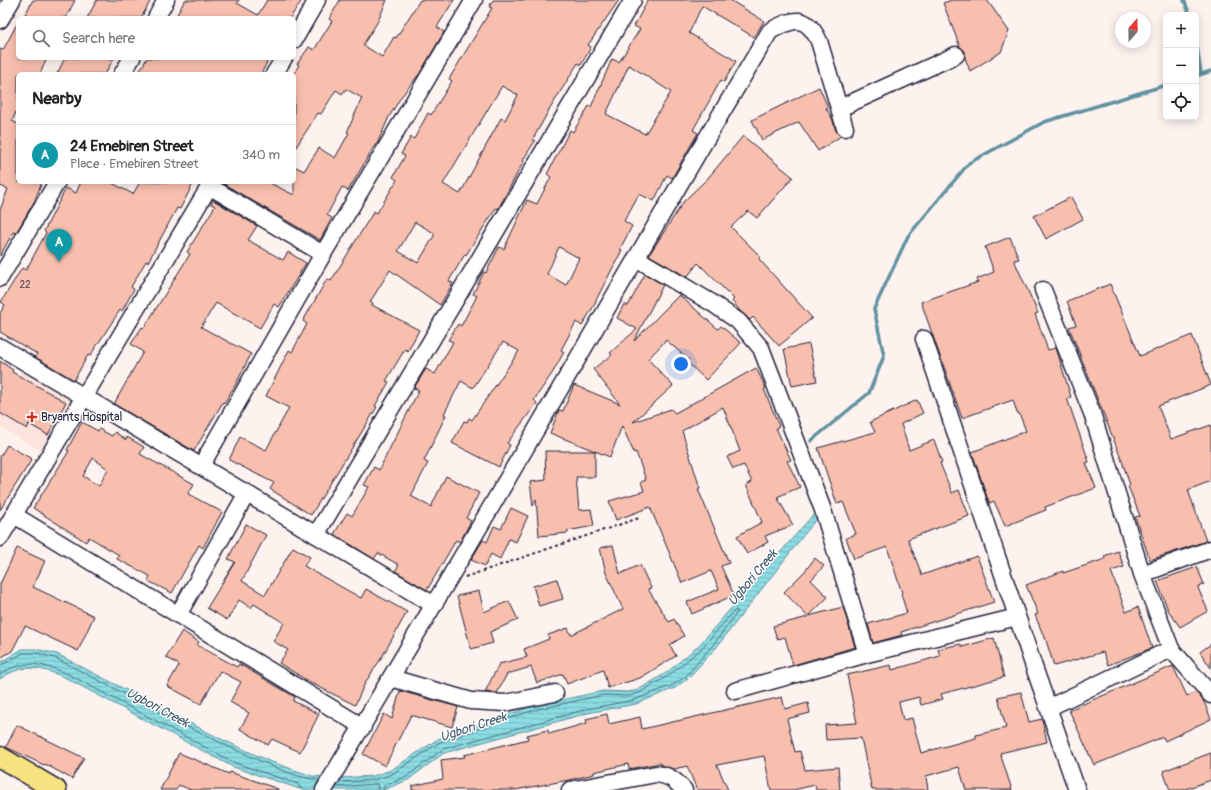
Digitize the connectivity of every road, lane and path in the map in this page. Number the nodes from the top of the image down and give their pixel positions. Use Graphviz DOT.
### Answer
graph roads {
  1 [pos="12,0"];
  2 [pos="166,0"];
  3 [pos="317,0"];
  4 [pos="474,0"];
  5 [pos="633,0"];
  6 [pos="157,16"];
  7 [pos="0,20"];
  8 [pos="296,37"];
  9 [pos="956,55"];
  10 [pos="131,60"];
  11 [pos="283,60"];
  12 [pos="123,72"];
  13 [pos="275,72"];
  14 [pos="840,108"];
  15 [pos="846,128"];
  16 [pos="56,184"];
  17 [pos="210,184"];
  18 [pos="323,254"];
  19 [pos="636,258"];
  20 [pos="0,278"];
  21 [pos="1043,290"];
  22 [pos="924,339"];
  23 [pos="0,347"];
  24 [pos="83,398"];
  25 [pos="201,466"];
  26 [pos="247,493"];
  27 [pos="14,515"];
  28 [pos="639,518"];
  29 [pos="316,535"];
  30 [pos="0,538"];
  31 [pos="1211,548"];
  32 [pos="1142,574"];
  33 [pos="447,583"];
  34 [pos="434,605"];
  35 [pos="178,615"];
  36 [pos="1017,617"];
  37 [pos="1171,649"];
  38 [pos="867,654"];
  39 [pos="391,678"];
  40 [pos="735,691"];
  41 [pos="554,693"];
  42 [pos="1211,695"];
  43 [pos="1048,708"];
  44 [pos="362,727"];
  45 [pos="0,757"];
  46 [pos="0,772"];
  47 [pos="30,790"];
  48 [pos="56,790"];
  49 [pos="324,790"];
  50 [pos="570,790"];
  51 [pos="684,790"];
  52 [pos="1077,790"];
  1 -- 7 [label="street"];
  2 -- 6 [label="street"];
  3 -- 8 [label="street"];
  4 -- 18 [label="street"];
  5 -- 29 [label="street"];
  9 -- 14 [label="street"];
  10 -- 12 [label="street"];
  11 -- 13 [label="street"];
  14 -- 15 [label="street"];
  14 -- 19 [label="street"];
  16 -- 20 [label="street"];
  17 -- 18 [label="street"];
  17 -- 24 [label="street"];
  18 -- 25 [label="street"];
  19 -- 33 [label="street"];
  19 -- 38 [label="street"];
  21 -- 32 [label="street"];
  22 -- 36 [label="street"];
  23 -- 24 [label="street"];
  24 -- 25 [label="street"];
  24 -- 27 [label="street"];
  25 -- 26 [label="street"];
  26 -- 29 [label="street"];
  26 -- 35 [label="street"];
  27 -- 30 [label="street"];
  27 -- 35 [label="street"];
  28 -- 33 [label="path"];
  29 -- 34 [label="street"];
  31 -- 32 [label="street"];
  32 -- 37 [label="street"];
  33 -- 34 [label="street"];
  34 -- 39 [label="street"];
  35 -- 44 [label="street"];
  36 -- 38 [label="street"];
  36 -- 43 [label="street"];
  37 -- 42 [label="street"];
  37 -- 43 [label="street"];
  38 -- 40 [label="street"];
  39 -- 41 [label="street"];
  39 -- 44 [label="street"];
  43 -- 52 [label="street"];
  44 -- 49 [label="street"];
  45 -- 48 [label="main road"];
  46 -- 47 [label="main road"];
  50 -- 51 [label="street"];
}
